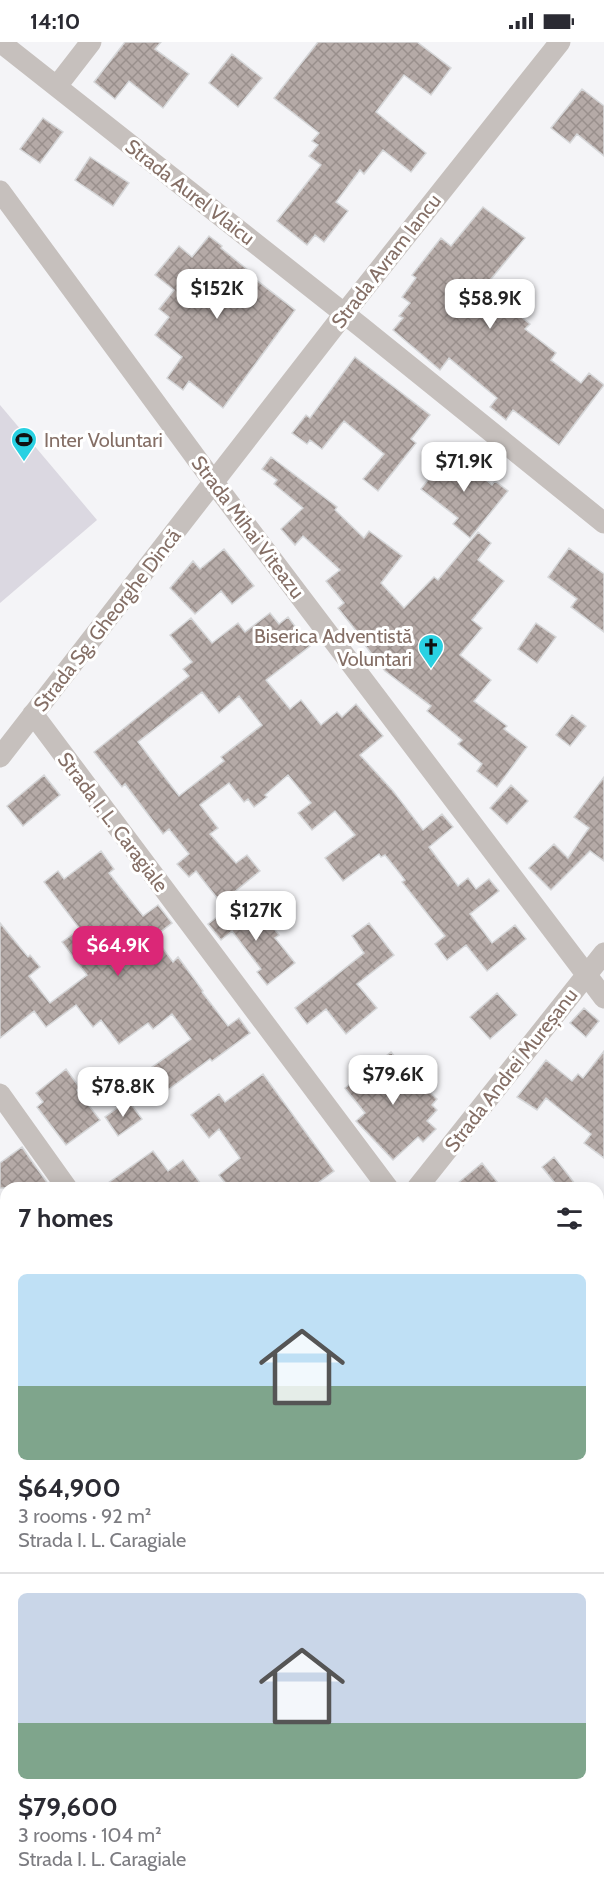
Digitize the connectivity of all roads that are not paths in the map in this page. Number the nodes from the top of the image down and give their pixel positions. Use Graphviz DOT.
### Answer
graph roads {
  1 [pos="0,42"];
  2 [pos="91,42"];
  3 [pos="560,42"];
  4 [pos="57,86"];
  5 [pos="0,191"];
  6 [pos="344,314"];
  7 [pos="214,482"];
  8 [pos="604,523"];
  9 [pos="33,714"];
  10 [pos="0,756"];
  11 [pos="604,952"];
  12 [pos="587,974"];
  13 [pos="604,998"];
  14 [pos="0,1094"];
  15 [pos="64,1182"];
  16 [pos="384,1182"];
  17 [pos="422,1182"];
  1 -- 4 [label="street, Strada Aurel Vlaicu"];
  2 -- 4 [label="street"];
  3 -- 6 [label="street, Strada Avram Iancu"];
  4 -- 6 [label="street, Strada Aurel Vlaicu"];
  5 -- 7 [label="street, Strada Mihai Viteazu"];
  6 -- 7 [label="street, Strada Avram Iancu"];
  6 -- 8 [label="street, Strada Aurel Vlaicu"];
  7 -- 9 [label="street, Strada Sg. Gheorghe Dincă"];
  7 -- 12 [label="street, Strada Mihai Viteazu"];
  9 -- 10 [label="street, Strada Sg. Gheorghe Dincă"];
  9 -- 16 [label="street, Strada I. L. Caragiale"];
  11 -- 12 [label="street, Strada Andrei Mureșanu"];
  12 -- 13 [label="street, Strada Mihai Viteazu"];
  12 -- 17 [label="street, Strada Andrei Mureșanu"];
  14 -- 15 [label="street"];
}
